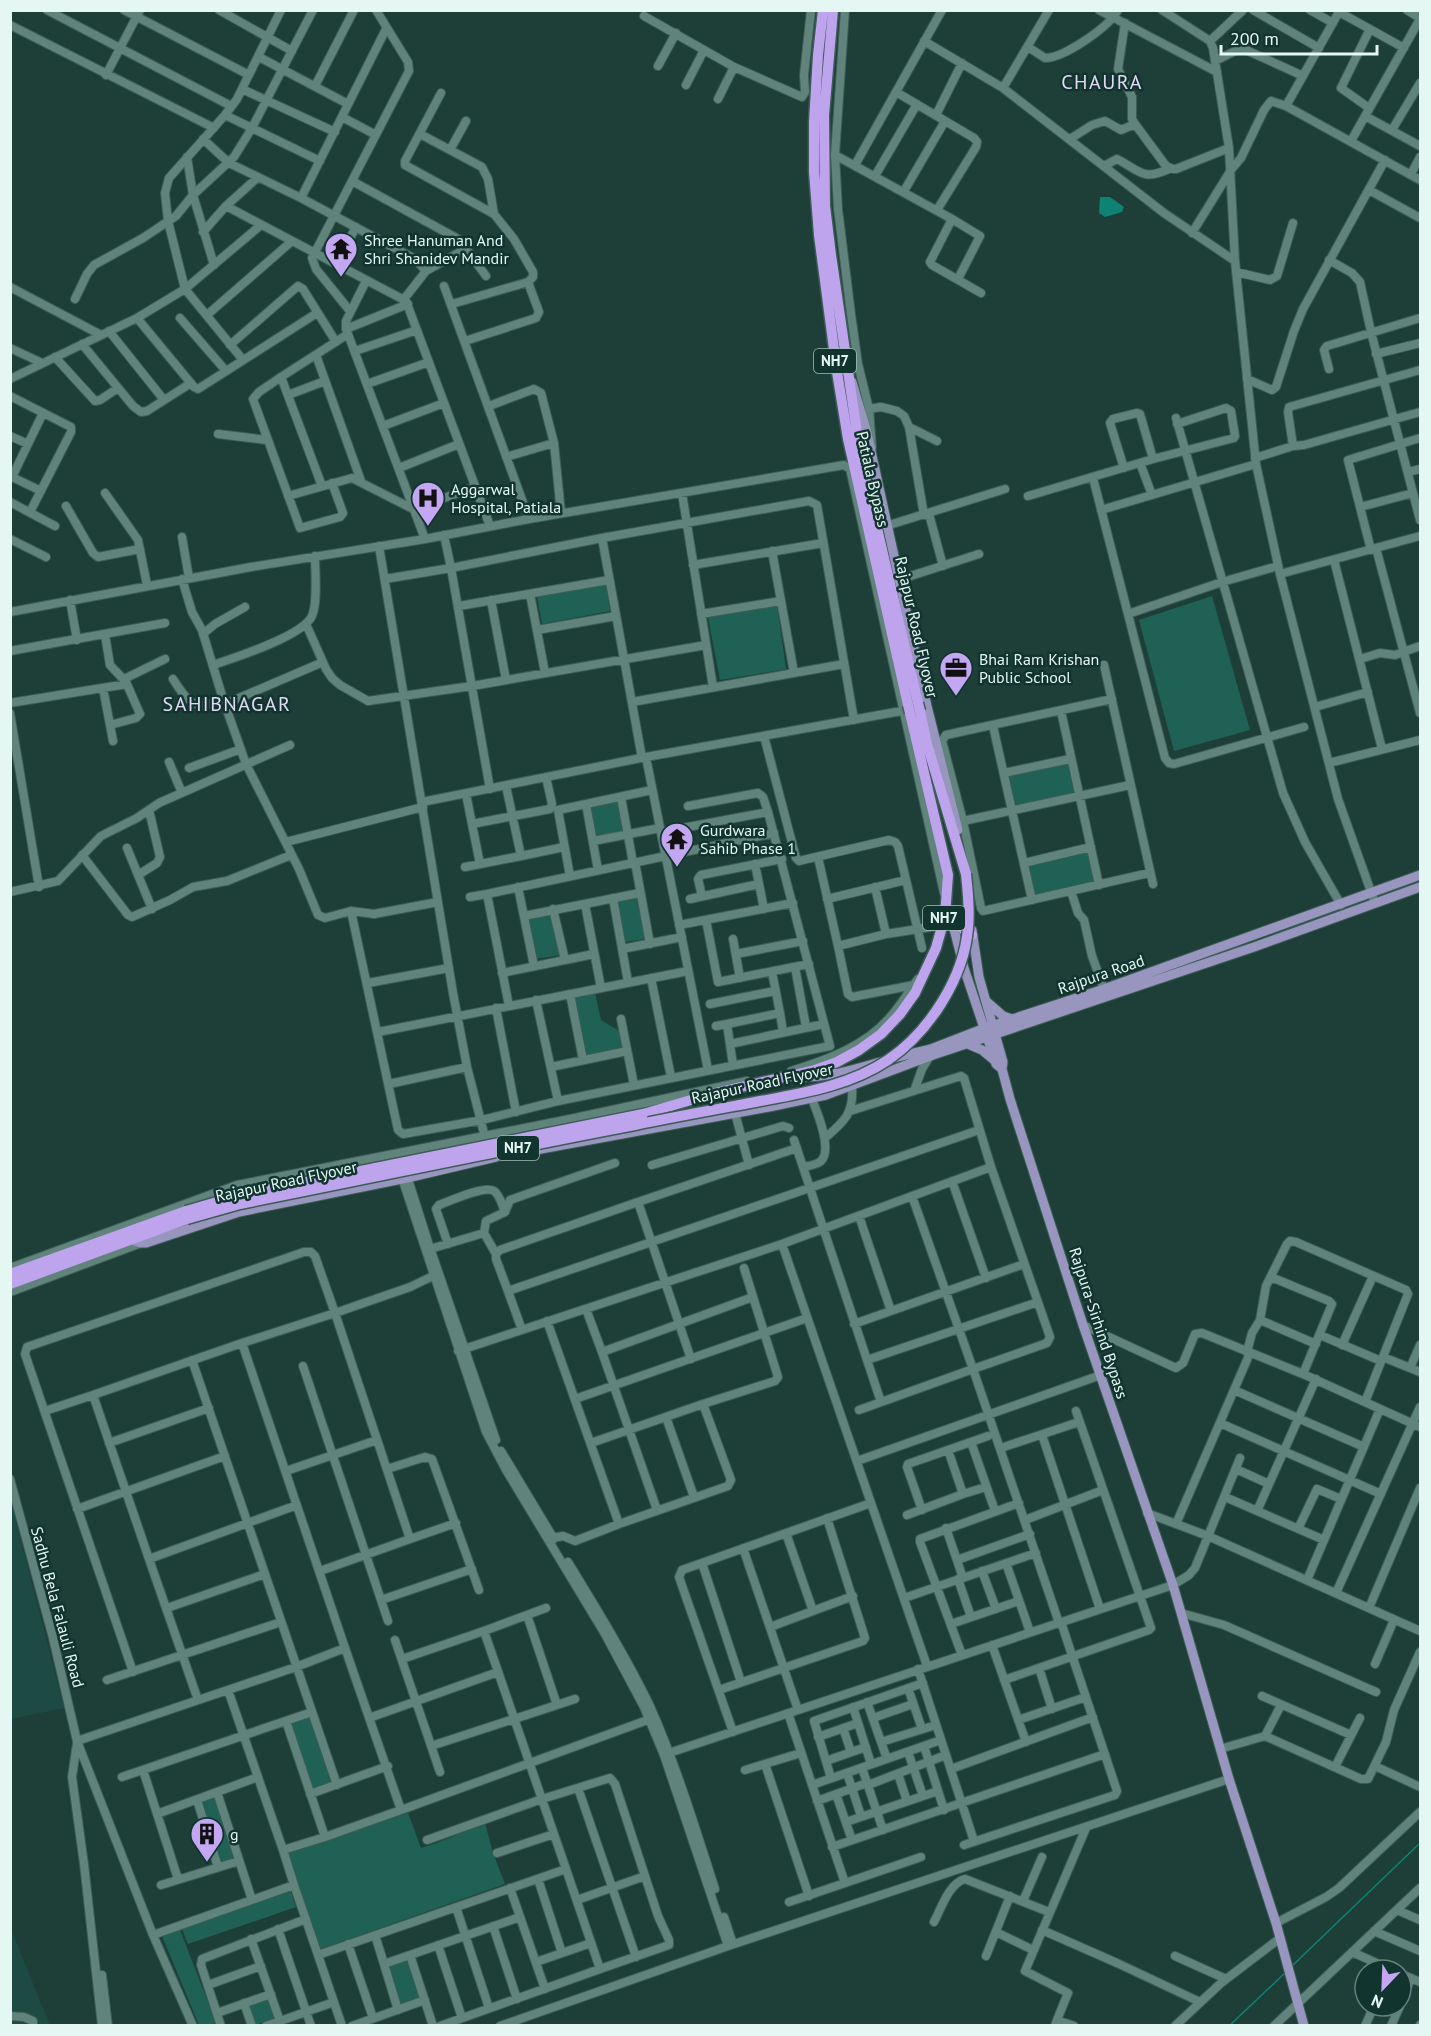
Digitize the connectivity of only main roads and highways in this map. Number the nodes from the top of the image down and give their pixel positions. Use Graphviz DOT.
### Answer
graph roads {
  1 [pos="824,10"];
  2 [pos="833,10"];
  3 [pos="846,364"];
  4 [pos="914,708"];
  5 [pos="1420,875"];
  6 [pos="1420,888"];
  7 [pos="945,914"];
  8 [pos="972,935"];
  9 [pos="986,1001"];
  10 [pos="1012,1019"];
  11 [pos="990,1032"];
  12 [pos="1004,1032"];
  13 [pos="968,1044"];
  14 [pos="998,1059"];
  15 [pos="815,1070"];
  16 [pos="786,1077"];
  17 [pos="643,1114"];
  18 [pos="187,1215"];
  19 [pos="136,1242"];
  20 [pos="10,1274"];
  21 [pos="10,1284"];
  22 [pos="1304,2025"];
  1 -- 4 [label="highway, Patiala Bypass / NH7"];
  2 -- 3 [label="highway, NH7"];
  3 -- 4 [label="highway, Rajapur Road Flyover / NH7"];
  3 -- 4 [label="main road"];
  4 -- 7 [label="highway, Patiala Bypass / NH7"];
  4 -- 8 [label="main road"];
  4 -- 18 [label="highway, Rajapur Road Flyover / NH7, bridge"];
  5 -- 10 [label="main road, Rajpura Road"];
  6 -- 12 [label="main road, Rajpura Road"];
  7 -- 8 [label="highway"];
  7 -- 11 [label="main road"];
  7 -- 15 [label="highway, Patiala Bypass / NH7"];
  8 -- 9 [label="main road"];
  9 -- 10 [label="main road"];
  9 -- 11 [label="main road"];
  10 -- 11 [label="main road, Rajpura Road"];
  11 -- 12 [label="main road, Rajpura Road"];
  11 -- 13 [label="main road, Rajpura Road"];
  11 -- 14 [label="main road, Rajpura-Sirhind Bypass"];
  11 -- 16 [label="main road, Rajpura Road"];
  12 -- 14 [label="main road"];
  13 -- 14 [label="main road"];
  13 -- 19 [label="main road, Rajpura Road"];
  14 -- 22 [label="main road, Rajpura-Sirhind Bypass"];
  15 -- 16 [label="highway, Rajpura Road / NH7"];
  16 -- 17 [label="highway, Rajpura Road / NH7"];
  17 -- 18 [label="highway, Rajapur Road Flyover / NH7, bridge"];
  18 -- 19 [label="highway, Rajapur Road Flyover / NH7"];
  18 -- 20 [label="highway, Rajapur Road Flyover / NH7"];
  19 -- 21 [label="highway, NH7"];
}
